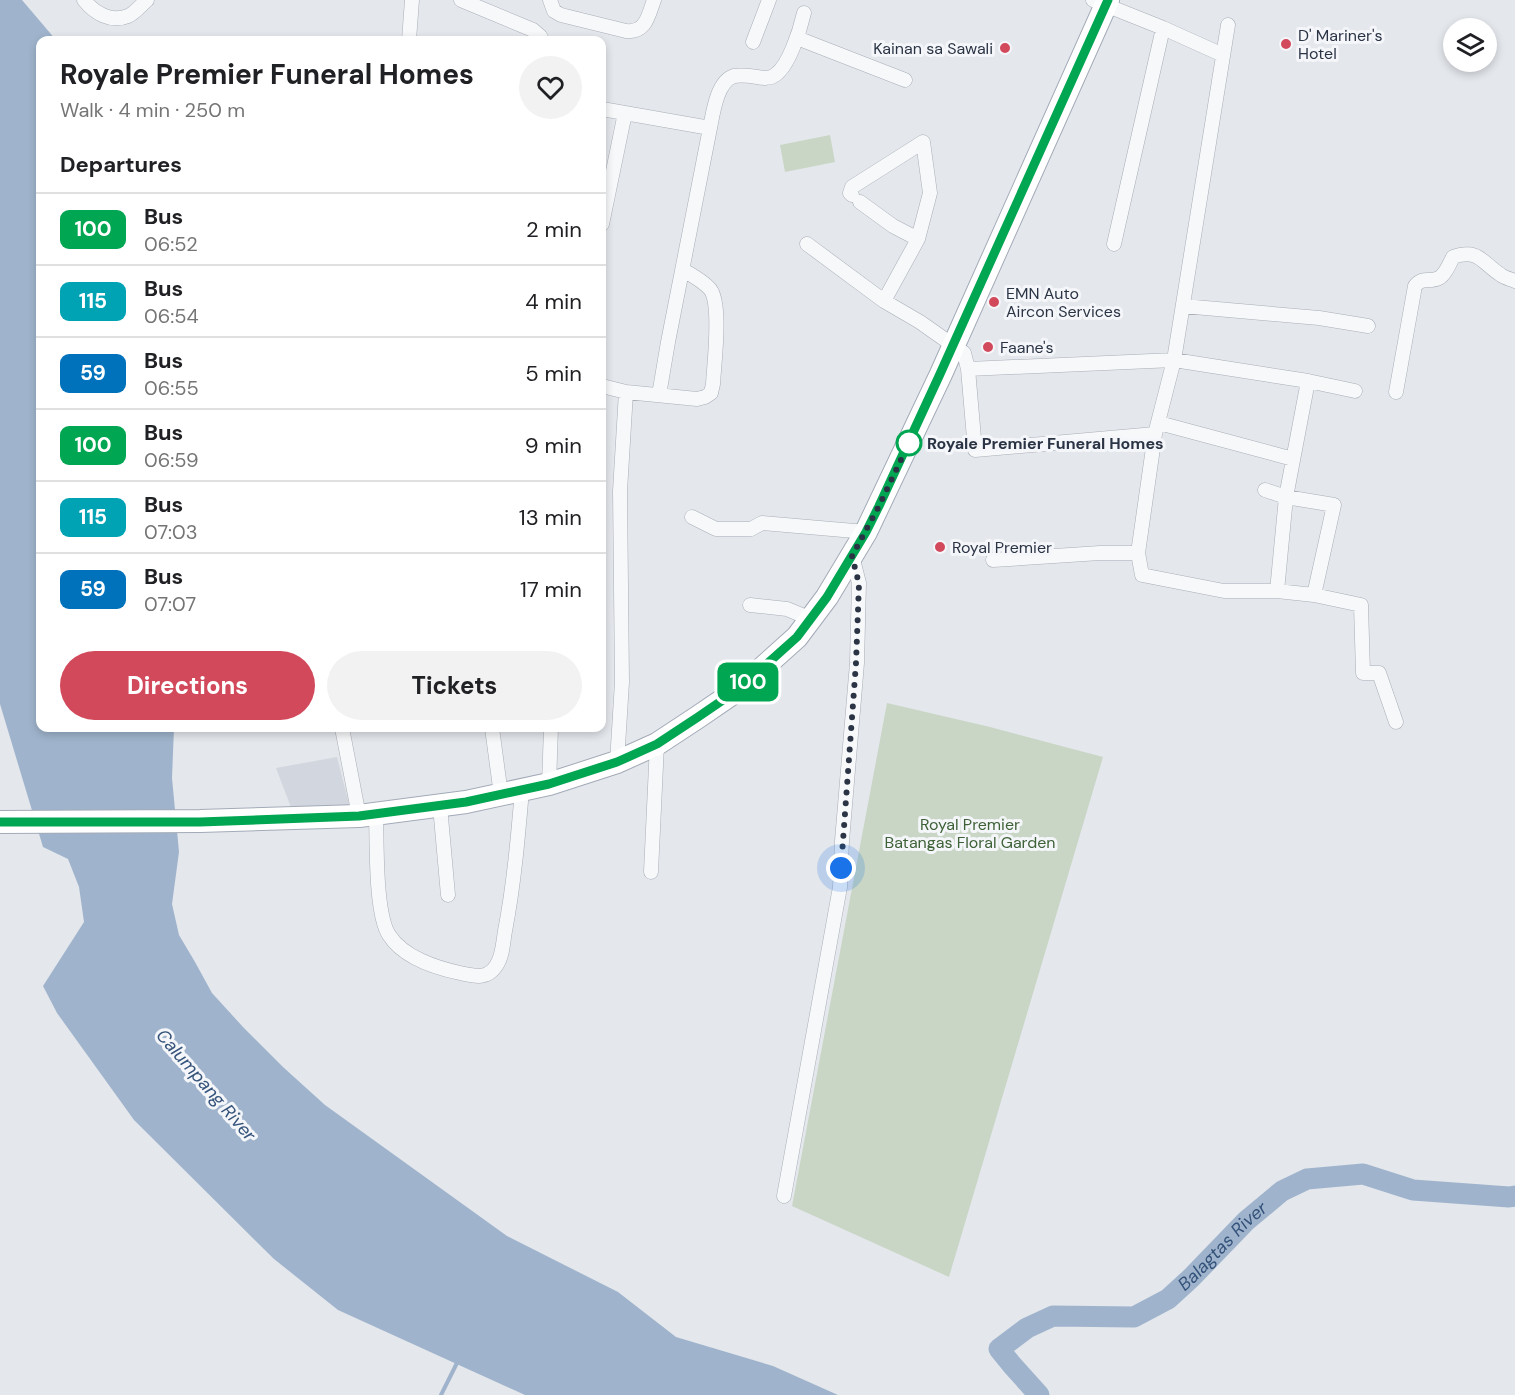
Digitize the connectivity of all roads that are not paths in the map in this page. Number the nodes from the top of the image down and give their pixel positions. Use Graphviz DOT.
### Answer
graph roads {
  1 [pos="84,0"];
  2 [pos="147,0"];
  3 [pos="412,0"];
  4 [pos="461,0"];
  5 [pos="550,0"];
  6 [pos="654,0"];
  7 [pos="770,0"];
  8 [pos="1102,2"];
  9 [pos="804,13"];
  10 [pos="1228,25"];
  11 [pos="1163,28"];
  12 [pos="409,36"];
  13 [pos="540,36"];
  14 [pos="797,39"];
  15 [pos="753,42"];
  16 [pos="1223,55"];
  17 [pos="904,80"];
  18 [pos="606,110"];
  19 [pos="625,112"];
  20 [pos="710,128"];
  21 [pos="606,205"];
  22 [pos="918,239"];
  23 [pos="1114,243"];
  24 [pos="807,244"];
  25 [pos="683,270"];
  26 [pos="1515,281"];
  27 [pos="884,301"];
  28 [pos="1183,306"];
  29 [pos="1368,326"];
  30 [pos="953,345"];
  31 [pos="1174,360"];
  32 [pos="968,369"];
  33 [pos="1308,381"];
  34 [pos="606,387"];
  35 [pos="1354,391"];
  36 [pos="626,392"];
  37 [pos="1396,392"];
  38 [pos="659,395"];
  39 [pos="1157,429"];
  40 [pos="1293,459"];
  41 [pos="1265,490"];
  42 [pos="1286,497"];
  43 [pos="692,517"];
  44 [pos="866,532"];
  45 [pos="1138,553"];
  46 [pos="852,556"];
  47 [pos="993,560"];
  48 [pos="1277,591"];
  49 [pos="1314,595"];
  50 [pos="750,605"];
  51 [pos="811,619"];
  52 [pos="1396,722"];
  53 [pos="343,732"];
  54 [pos="493,732"];
  55 [pos="551,732"];
  56 [pos="657,744"];
  57 [pos="617,762"];
  58 [pos="549,784"];
  59 [pos="511,793"];
  60 [pos="440,806"];
  61 [pos="367,815"];
  62 [pos="0,822"];
  63 [pos="651,872"];
  64 [pos="448,895"];
  65 [pos="784,1196"];
  1 -- 2 [label="street"];
  3 -- 12 [label="street"];
  4 -- 13 [label="street"];
  5 -- 6 [label="street"];
  7 -- 15 [label="street"];
  8 -- 11 [label="street"];
  8 -- 30 [label="main road"];
  9 -- 14 [label="street"];
  10 -- 16 [label="street"];
  11 -- 16 [label="street"];
  11 -- 23 [label="street"];
  14 -- 17 [label="street"];
  14 -- 20 [label="street"];
  16 -- 28 [label="street"];
  18 -- 19 [label="street"];
  19 -- 20 [label="street"];
  19 -- 21 [label="street"];
  20 -- 25 [label="street"];
  22 -- 22 [label="street"];
  22 -- 27 [label="street"];
  24 -- 27 [label="street"];
  25 -- 38 [label="street"];
  25 -- 38 [label="street"];
  26 -- 37 [label="street"];
  27 -- 30 [label="street"];
  28 -- 29 [label="street"];
  28 -- 31 [label="street"];
  30 -- 32 [label="street"];
  30 -- 44 [label="main road"];
  31 -- 32 [label="street"];
  31 -- 33 [label="street"];
  31 -- 39 [label="street"];
  32 -- 39 [label="street"];
  33 -- 35 [label="street"];
  33 -- 40 [label="street"];
  34 -- 36 [label="street"];
  36 -- 38 [label="street"];
  36 -- 57 [label="street"];
  39 -- 40 [label="street"];
  39 -- 45 [label="street"];
  40 -- 42 [label="street"];
  41 -- 42 [label="street"];
  42 -- 48 [label="street"];
  42 -- 49 [label="street"];
  43 -- 44 [label="street"];
  44 -- 46 [label="main road"];
  45 -- 47 [label="street"];
  45 -- 48 [label="street"];
  46 -- 51 [label="main road"];
  46 -- 65 [label="street"];
  48 -- 49 [label="street"];
  49 -- 52 [label="street"];
  50 -- 51 [label="street"];
  51 -- 56 [label="main road"];
  53 -- 61 [label="street"];
  54 -- 59 [label="street"];
  55 -- 58 [label="street"];
  56 -- 57 [label="main road"];
  56 -- 63 [label="street"];
  57 -- 58 [label="main road"];
  58 -- 59 [label="main road"];
  59 -- 60 [label="main road"];
  59 -- 61 [label="street"];
  60 -- 61 [label="main road"];
  60 -- 64 [label="street"];
  61 -- 62 [label="main road"];
}
